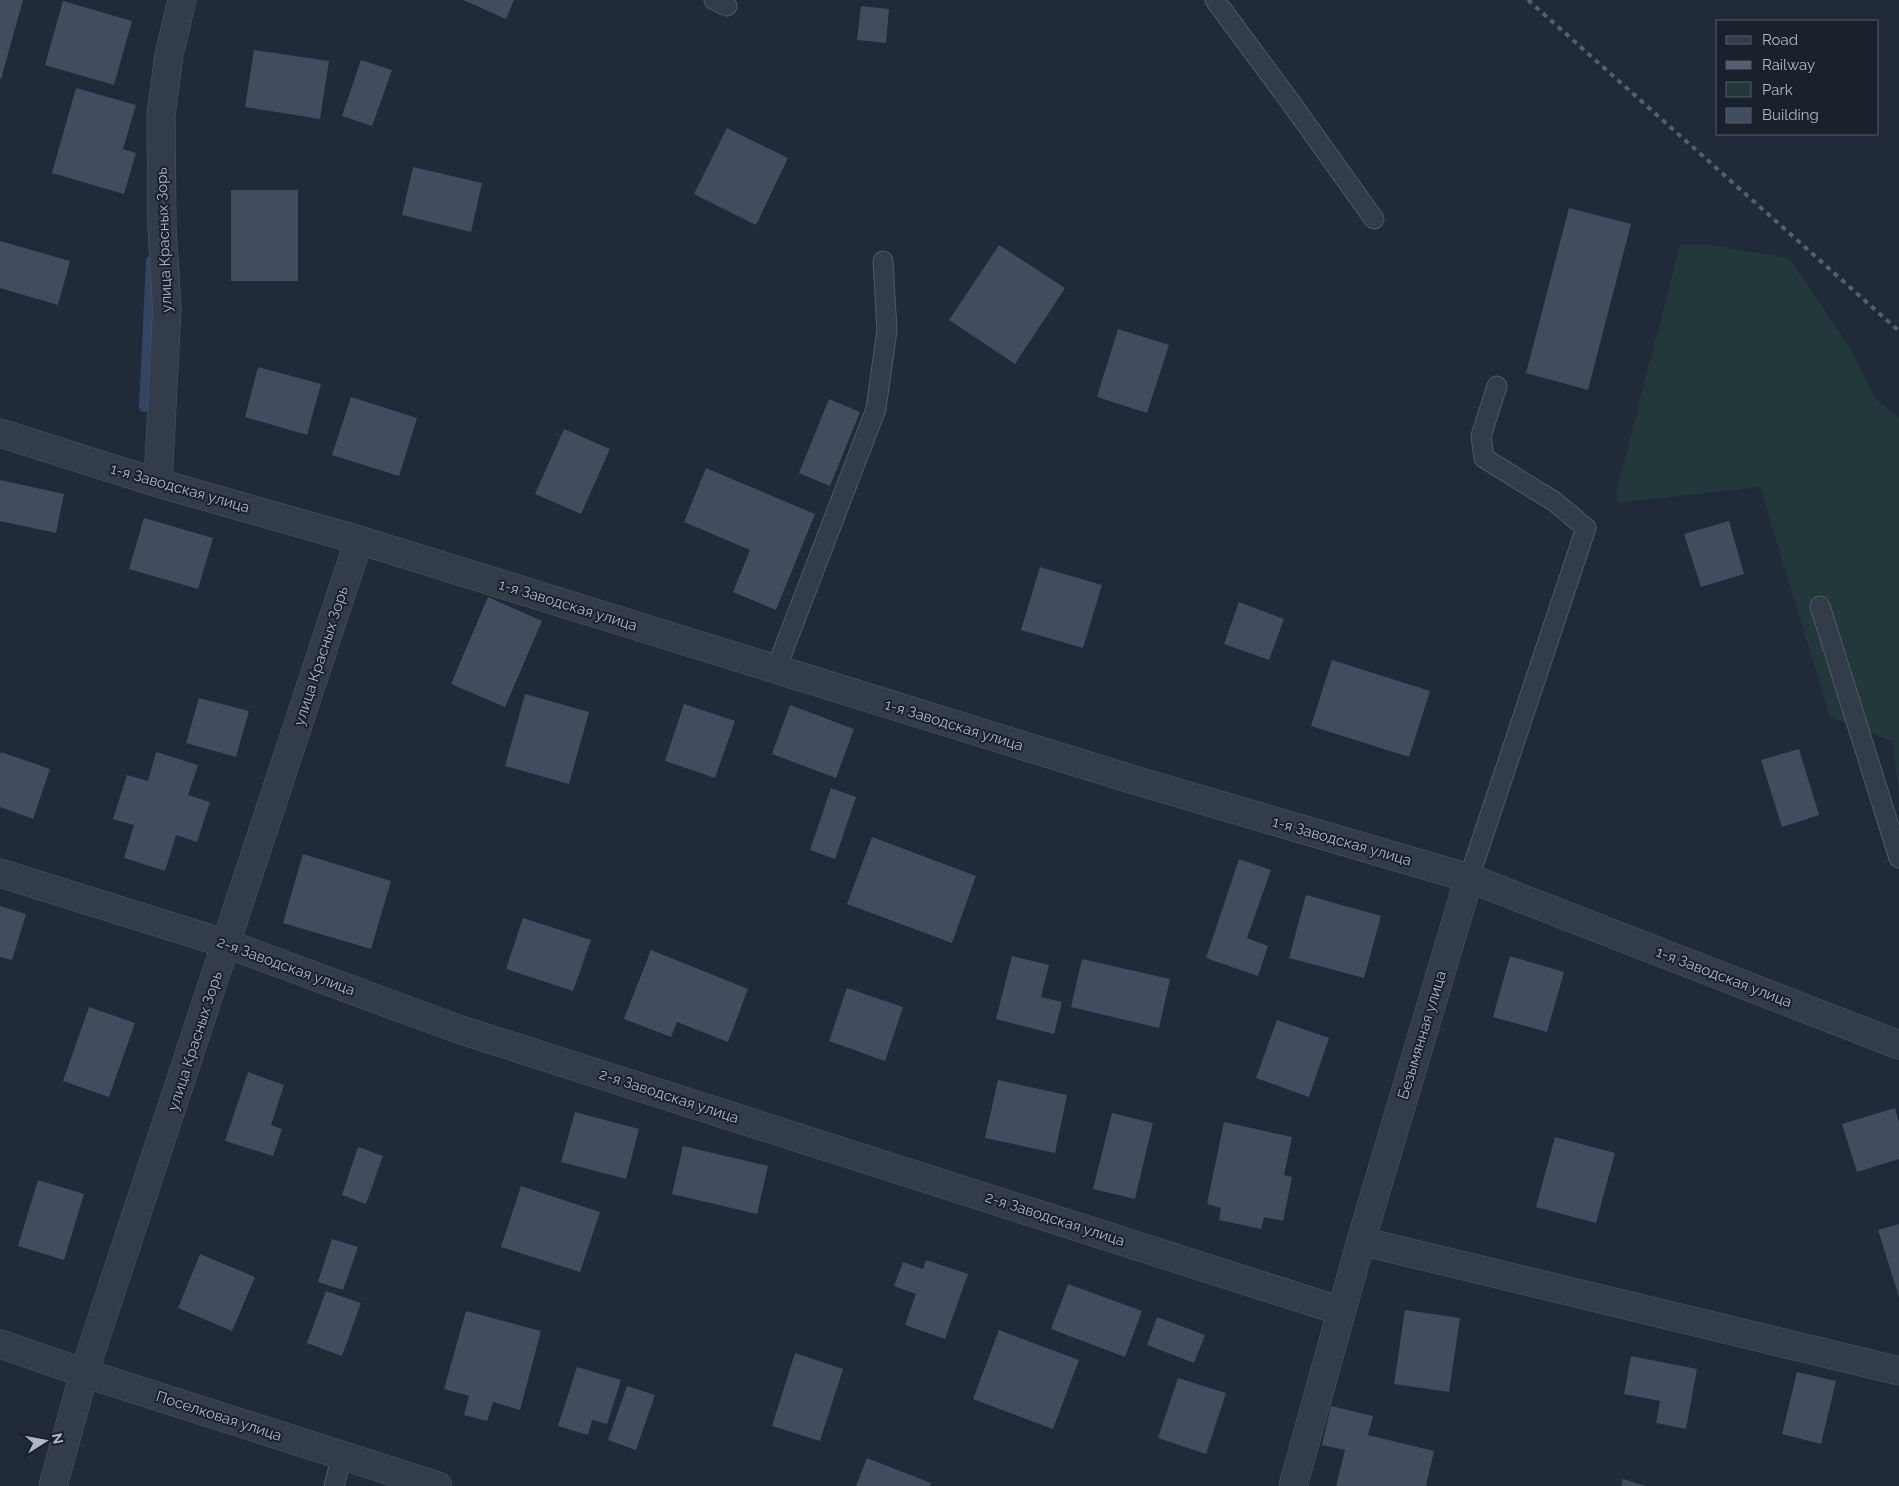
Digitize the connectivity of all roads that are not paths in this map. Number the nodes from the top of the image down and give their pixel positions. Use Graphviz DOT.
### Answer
graph roads {
  1 [pos="182,0"];
  2 [pos="1215,0"];
  3 [pos="1374,219"];
  4 [pos="883,261"];
  5 [pos="1497,386"];
  6 [pos="0,433"];
  7 [pos="158,483"];
  8 [pos="359,540"];
  9 [pos="1820,606"];
  10 [pos="776,669"];
  11 [pos="1899,858"];
  12 [pos="0,872"];
  13 [pos="1469,878"];
  14 [pos="227,944"];
  15 [pos="1899,1045"];
  16 [pos="1361,1241"];
  17 [pos="1342,1311"];
  18 [pos="0,1344"];
  19 [pos="1899,1371"];
  20 [pos="84,1372"];
  21 [pos="342,1455"];
  22 [pos="53,1486"];
  23 [pos="334,1486"];
  24 [pos="438,1486"];
  25 [pos="1293,1486"];
  1 -- 7 [label="street, улица Красных Зорь"];
  2 -- 3 [label="lane"];
  4 -- 10 [label="lane"];
  5 -- 13 [label="lane, Безымянная улица"];
  6 -- 7 [label="street, 1-я Заводская улица"];
  7 -- 8 [label="street, 1-я Заводская улица"];
  8 -- 10 [label="street, 1-я Заводская улица"];
  8 -- 14 [label="street, улица Красных Зорь"];
  9 -- 11 [label="lane"];
  10 -- 13 [label="street, 1-я Заводская улица"];
  12 -- 14 [label="street, 2-я Заводская улица"];
  13 -- 15 [label="street, 1-я Заводская улица"];
  13 -- 16 [label="street, Безымянная улица"];
  14 -- 17 [label="street, 2-я Заводская улица"];
  14 -- 20 [label="street, улица Красных Зорь"];
  16 -- 17 [label="street, Безымянная улица"];
  16 -- 19 [label="street"];
  17 -- 25 [label="street, Безымянная улица"];
  18 -- 20 [label="street, Поселковая улица"];
  20 -- 21 [label="street, Поселковая улица"];
  20 -- 22 [label="street, улица Красных Зорь"];
  21 -- 23 [label="lane"];
  21 -- 24 [label="street, Поселковая улица"];
}
